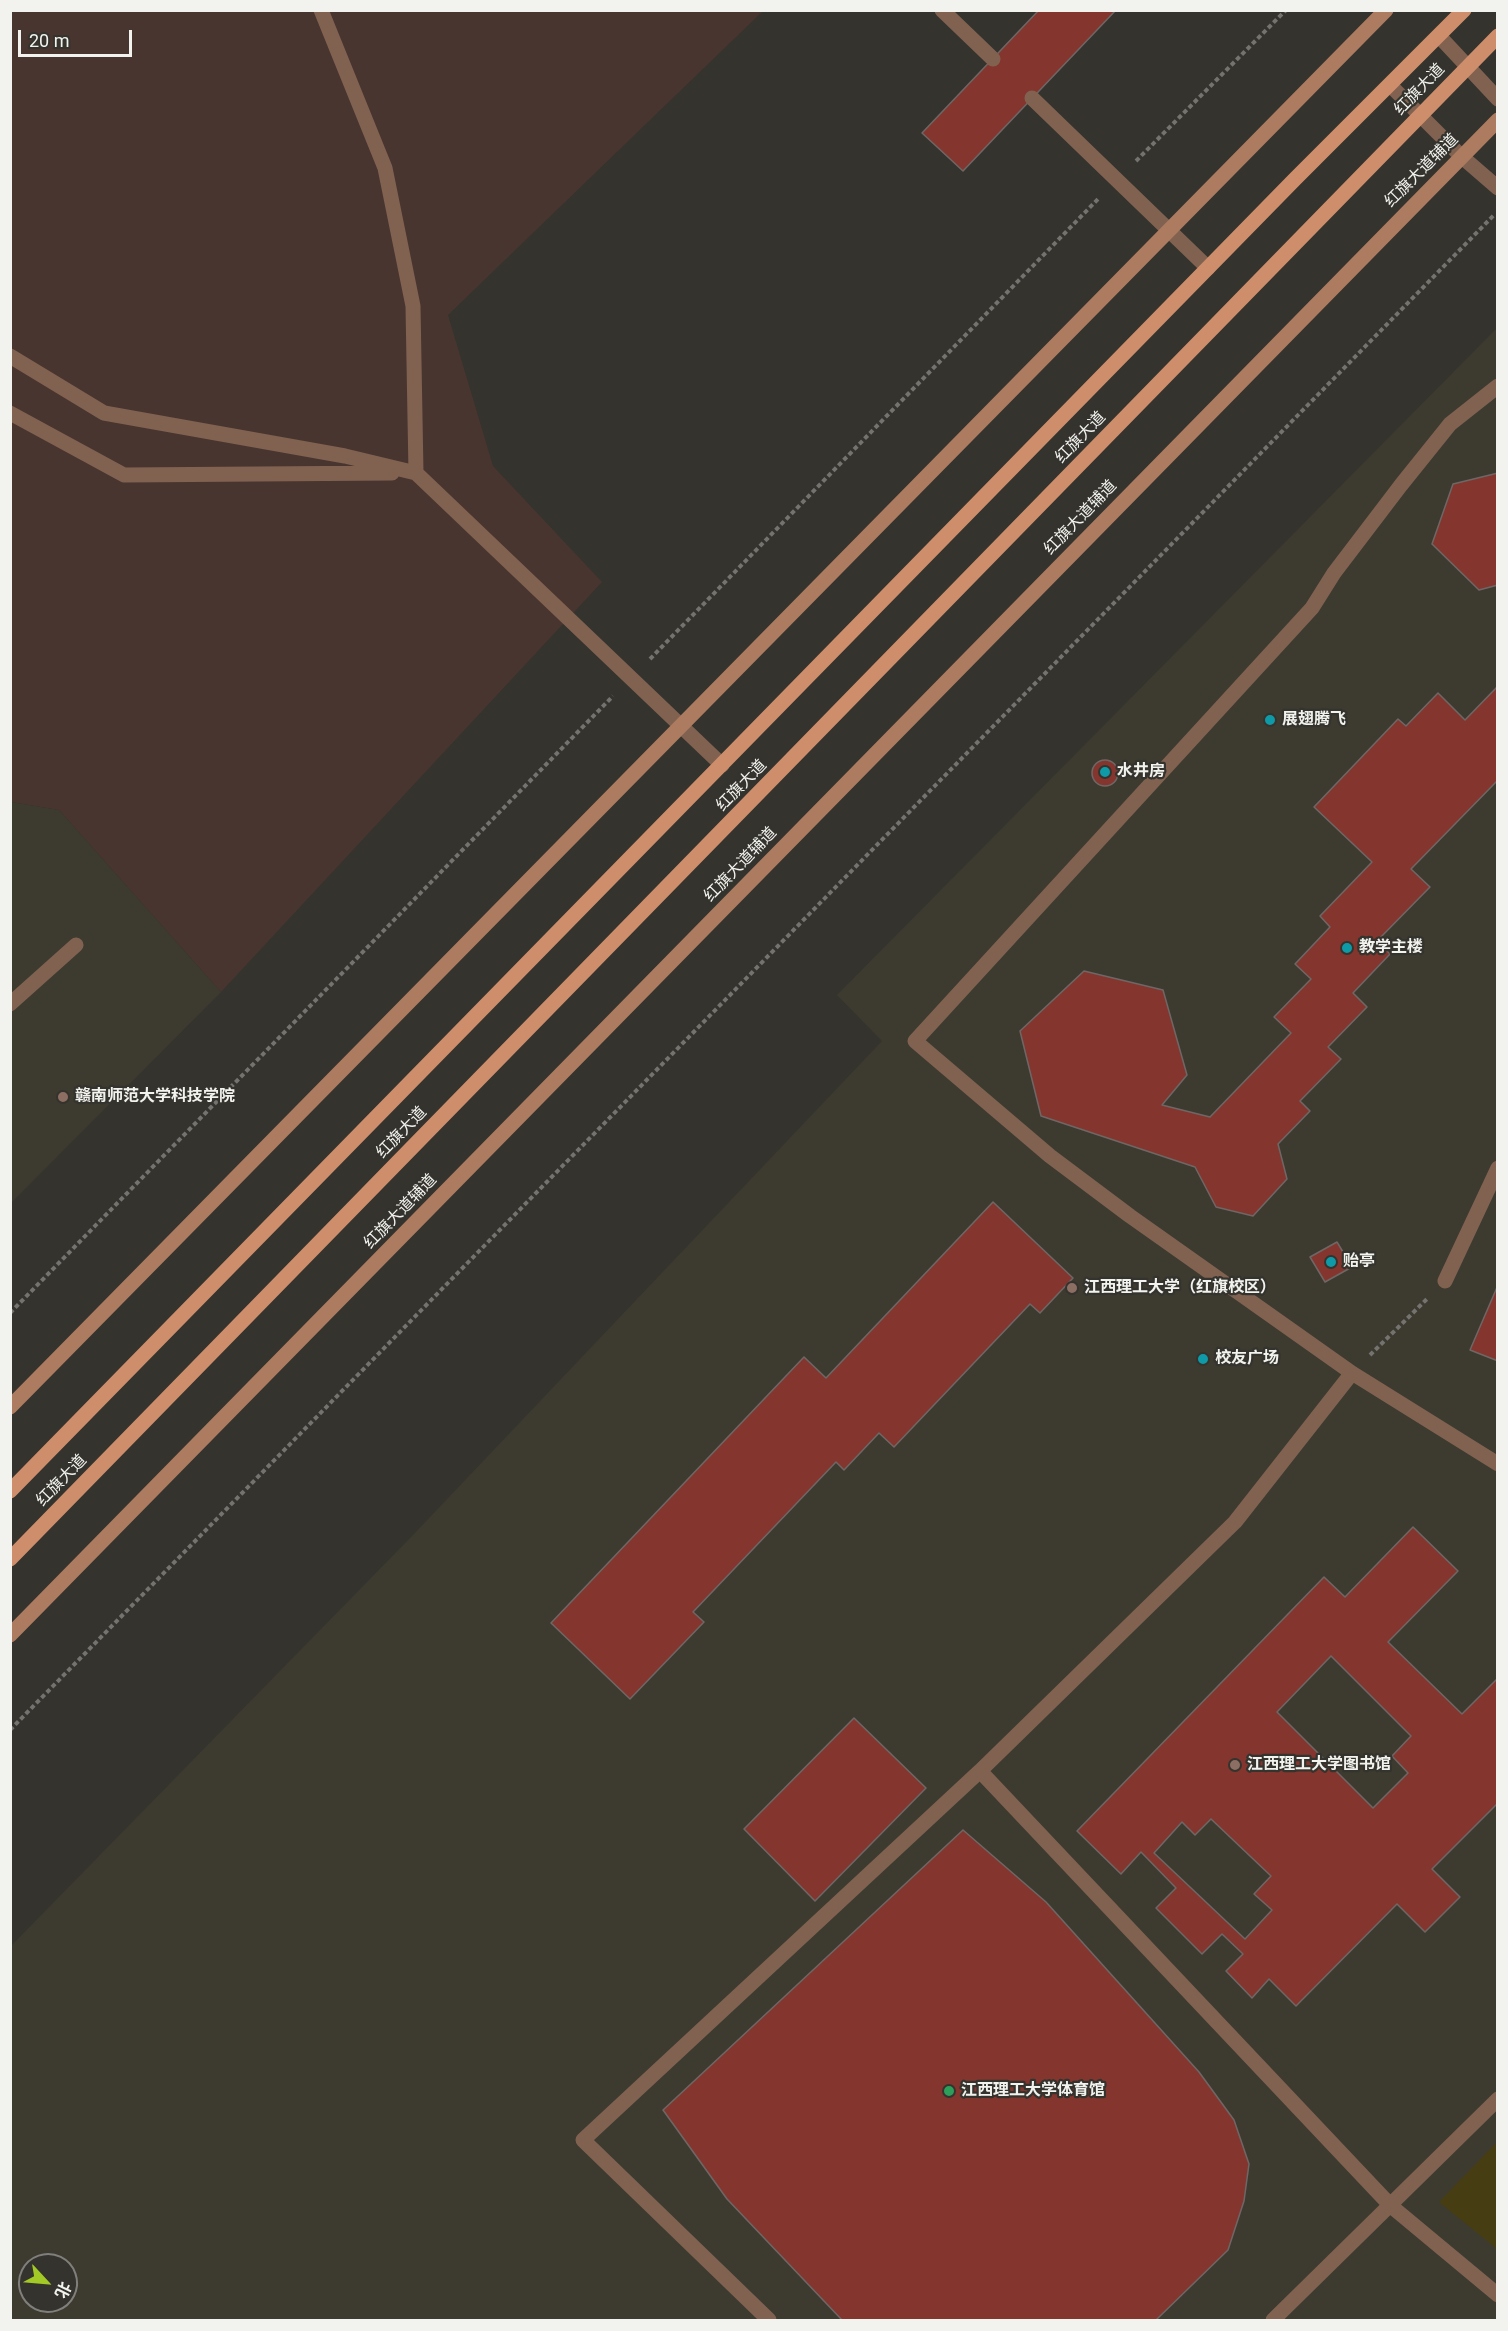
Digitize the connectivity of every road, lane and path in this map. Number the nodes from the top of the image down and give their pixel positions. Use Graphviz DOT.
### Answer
graph roads {
  1 [pos="321,10"];
  2 [pos="942,10"];
  3 [pos="1386,10"];
  4 [pos="1464,10"];
  5 [pos="1439,36"];
  6 [pos="1497,36"];
  7 [pos="993,59"];
  8 [pos="1467,67"];
  9 [pos="1390,85"];
  10 [pos="1032,98"];
  11 [pos="1497,99"];
  12 [pos="1422,114"];
  13 [pos="1497,120"];
  14 [pos="1461,156"];
  15 [pos="1497,188"];
  16 [pos="1497,211"];
  17 [pos="1169,230"];
  18 [pos="1208,268"];
  19 [pos="10,356"];
  20 [pos="1497,386"];
  21 [pos="10,413"];
  22 [pos="417,473"];
  23 [pos="681,726"];
  24 [pos="722,765"];
  25 [pos="76,945"];
  26 [pos="10,1004"];
  27 [pos="1497,1168"];
  28 [pos="1445,1281"];
  29 [pos="1378,1347"];
  30 [pos="1352,1373"];
  31 [pos="10,1407"];
  32 [pos="1497,1464"];
  33 [pos="10,1491"];
  34 [pos="10,1559"];
  35 [pos="10,1635"];
  36 [pos="10,1730"];
  37 [pos="980,1771"];
  38 [pos="1497,2099"];
  39 [pos="1391,2206"];
  40 [pos="1497,2295"];
  41 [pos="769,2320"];
  42 [pos="1273,2320"];
  1 -- 22 [label="street"];
  2 -- 7 [label="street"];
  3 -- 17 [label="main road"];
  4 -- 5 [label="main road, 红旗大道"];
  5 -- 8 [label="street"];
  5 -- 9 [label="main road, 红旗大道"];
  6 -- 8 [label="main road, 红旗大道"];
  8 -- 11 [label="street"];
  8 -- 12 [label="main road, 红旗大道"];
  9 -- 12 [label="street"];
  9 -- 18 [label="main road, 红旗大道"];
  10 -- 17 [label="street"];
  12 -- 14 [label="street"];
  12 -- 34 [label="main road, 红旗大道"];
  13 -- 14 [label="main road, 红旗大道辅道"];
  14 -- 15 [label="street"];
  14 -- 35 [label="main road, 红旗大道辅道"];
  16 -- 36 [label="path"];
  17 -- 18 [label="street"];
  17 -- 23 [label="main road"];
  18 -- 24 [label="main road, 红旗大道"];
  19 -- 22 [label="street"];
  20 -- 30 [label="street"];
  21 -- 22 [label="street"];
  22 -- 23 [label="street"];
  23 -- 24 [label="street"];
  23 -- 31 [label="main road"];
  24 -- 33 [label="main road, 红旗大道"];
  25 -- 26 [label="street"];
  27 -- 28 [label="street"];
  28 -- 29 [label="path"];
  30 -- 32 [label="street"];
  30 -- 37 [label="street"];
  37 -- 39 [label="street"];
  37 -- 41 [label="street"];
  38 -- 39 [label="street"];
  39 -- 40 [label="street"];
  39 -- 42 [label="street"];
}
